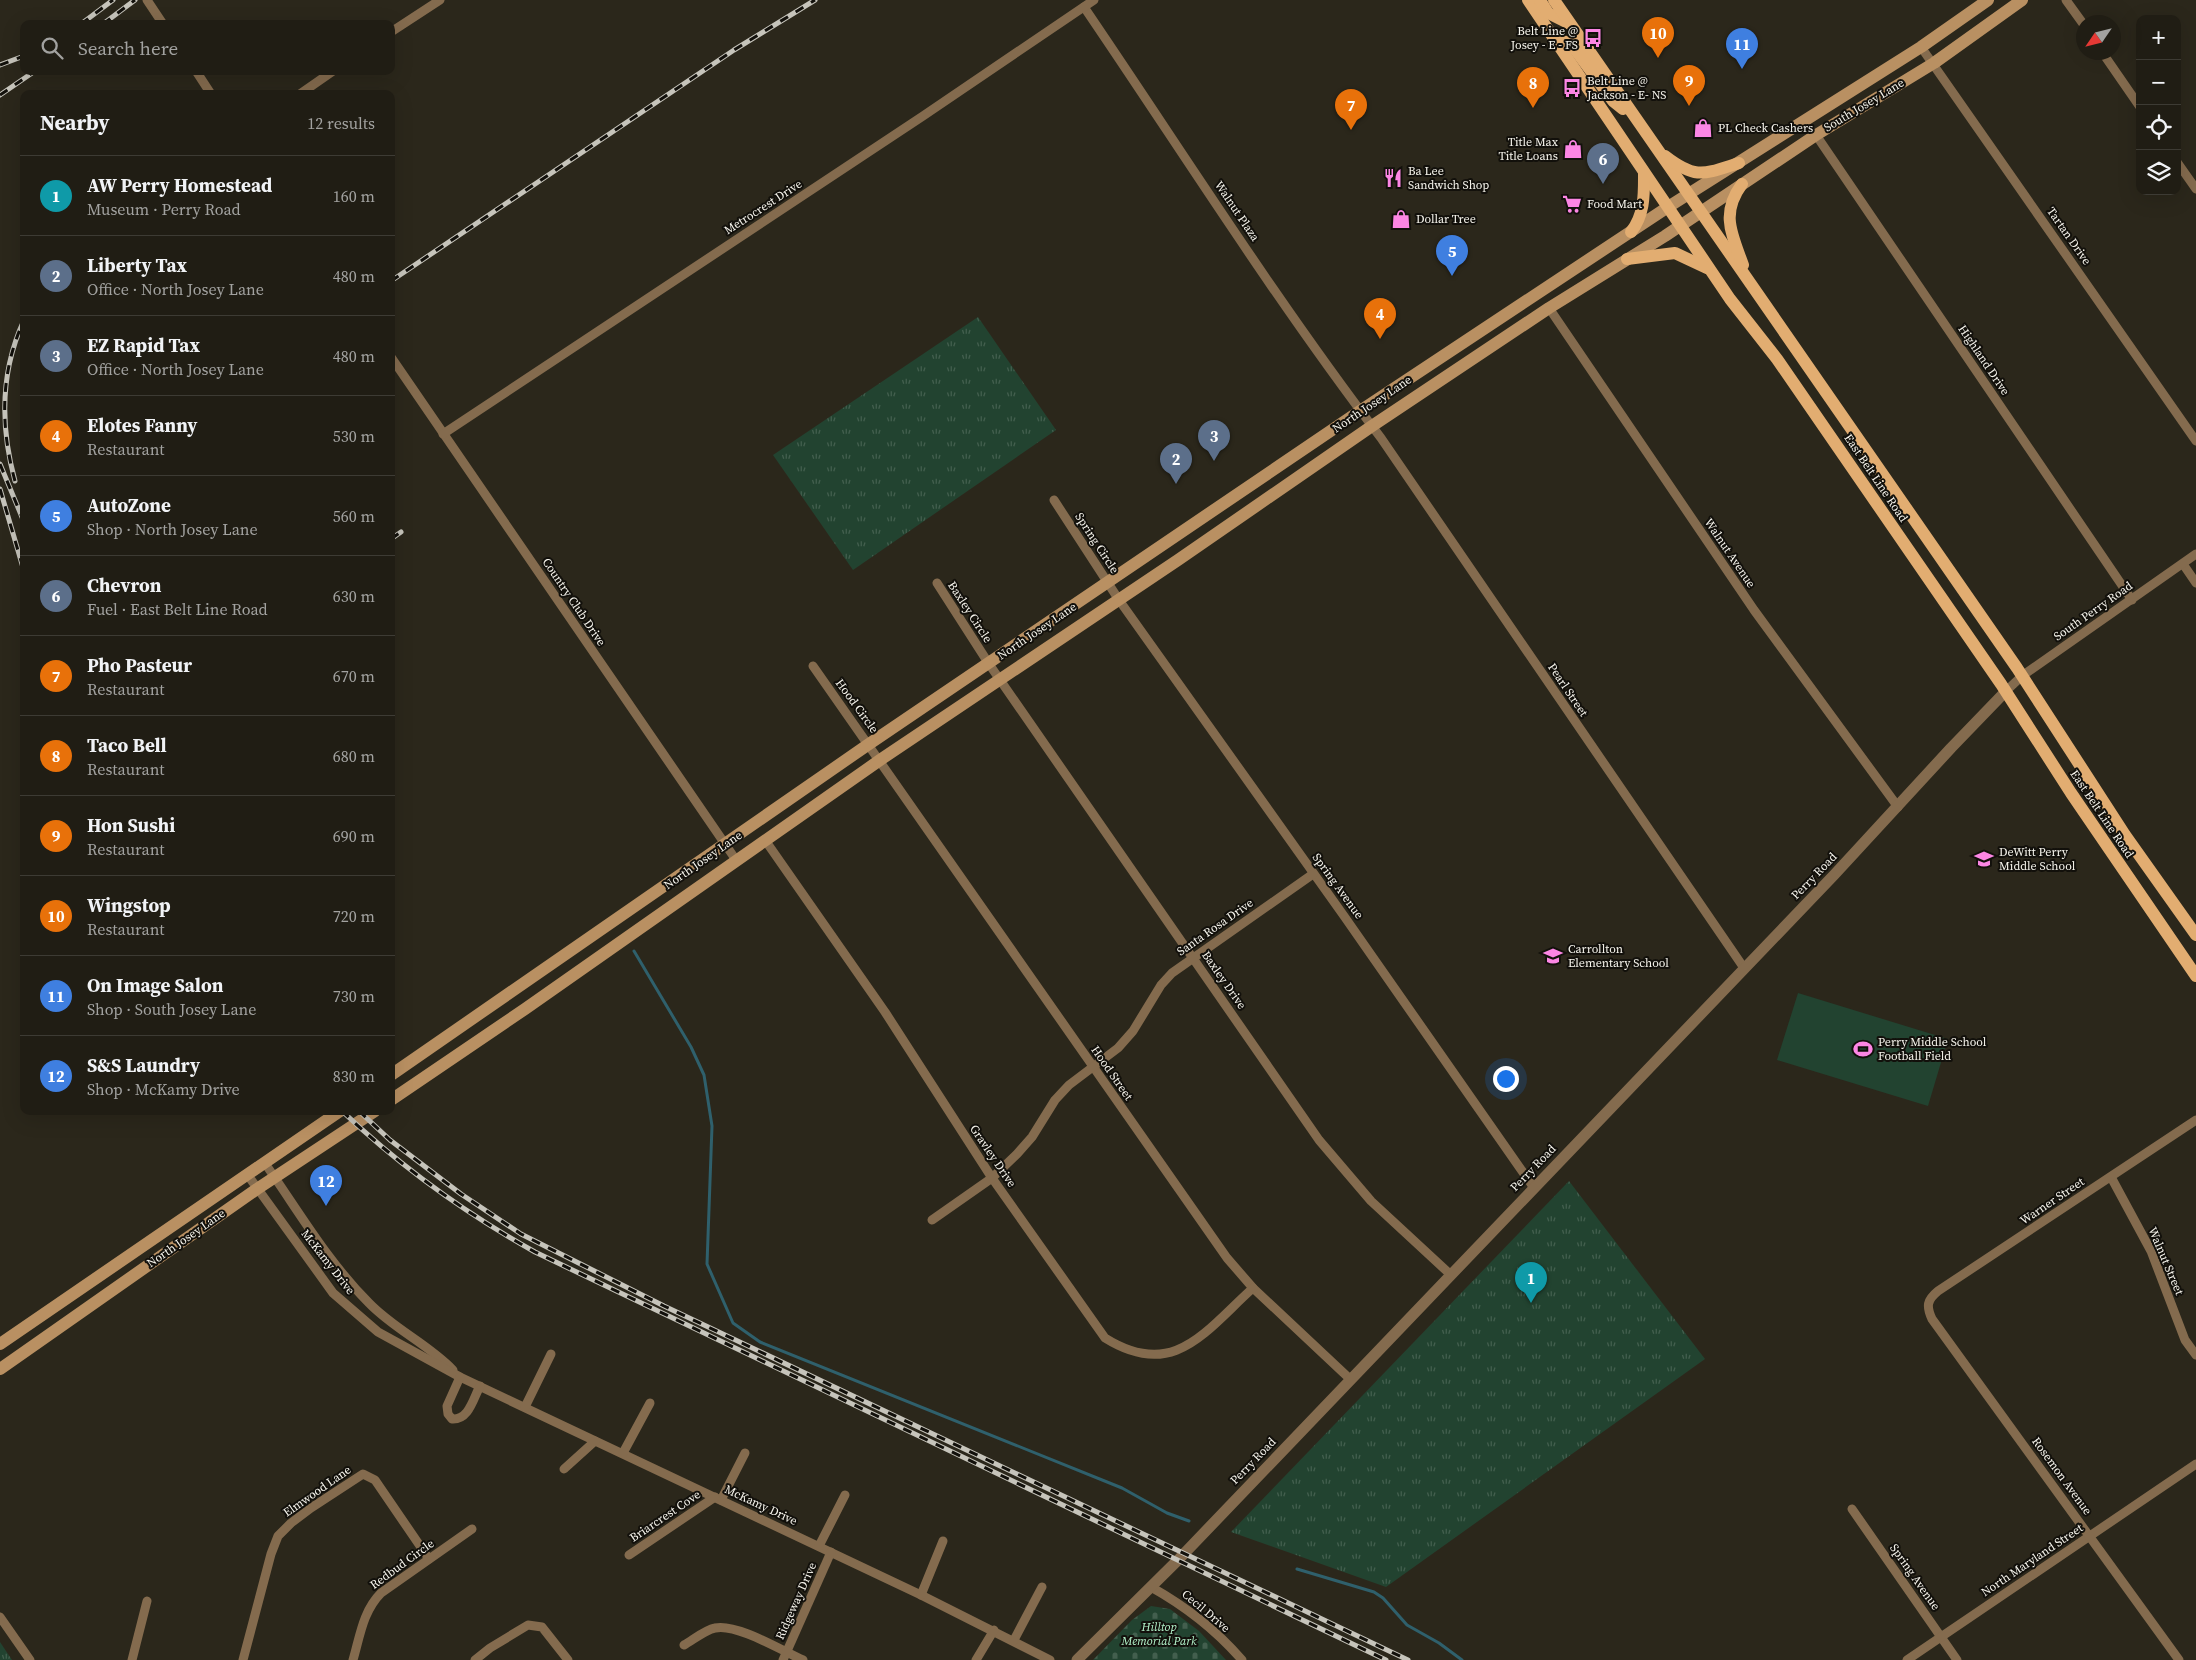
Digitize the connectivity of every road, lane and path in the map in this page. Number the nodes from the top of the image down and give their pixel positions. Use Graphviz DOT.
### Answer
graph roads {
  1 [pos="147,0"];
  2 [pos="440,0"];
  3 [pos="1094,0"];
  4 [pos="1528,0"];
  5 [pos="1540,0"];
  6 [pos="1554,0"];
  7 [pos="1988,0"];
  8 [pos="2008,0"];
  9 [pos="2022,0"];
  10 [pos="2066,0"];
  11 [pos="1084,7"];
  12 [pos="2077,15"];
  13 [pos="2000,16"];
  14 [pos="160,20"];
  15 [pos="1570,24"];
  16 [pos="395,29"];
  17 [pos="1553,37"];
  18 [pos="1921,47"];
  19 [pos="2108,60"];
  20 [pos="1934,63"];
  21 [pos="199,75"];
  22 [pos="327,75"];
  23 [pos="208,90"];
  24 [pos="306,90"];
  25 [pos="2139,105"];
  26 [pos="1635,118"];
  27 [pos="1816,134"];
  28 [pos="1656,149"];
  29 [pos="1739,162"];
  30 [pos="2181,168"];
  31 [pos="1644,173"];
  32 [pos="1742,184"];
  33 [pos="2196,189"];
  34 [pos="1688,195"];
  35 [pos="1668,208"];
  36 [pos="1700,212"];
  37 [pos="1680,226"];
  38 [pos="1632,232"];
  39 [pos="1627,259"];
  40 [pos="1711,271"];
  41 [pos="1749,282"];
  42 [pos="1549,308"];
  43 [pos="395,364"];
  44 [pos="1360,411"];
  45 [pos="1372,426"];
  46 [pos="443,434"];
  47 [pos="2196,441"];
  48 [pos="1054,500"];
  49 [pos="2196,554"];
  50 [pos="2183,564"];
  51 [pos="937,583"];
  52 [pos="1108,583"];
  53 [pos="2196,583"];
  54 [pos="1119,600"];
  55 [pos="2132,600"];
  56 [pos="989,664"];
  57 [pos="813,666"];
  58 [pos="2022,676"];
  59 [pos="1000,679"];
  60 [pos="2006,691"];
  61 [pos="869,744"];
  62 [pos="880,760"];
  63 [pos="1898,807"];
  64 [pos="765,840"];
  65 [pos="725,845"];
  66 [pos="736,860"];
  67 [pos="1313,874"];
  68 [pos="2196,936"];
  69 [pos="1194,958"];
  70 [pos="1744,968"];
  71 [pos="2196,976"];
  72 [pos="1093,1068"];
  73 [pos="395,1072"];
  74 [pos="395,1097"];
  75 [pos="334,1115"];
  76 [pos="369,1115"];
  77 [pos="2196,1120"];
  78 [pos="264,1162"];
  79 [pos="247,1174"];
  80 [pos="2111,1177"];
  81 [pos="275,1178"];
  82 [pos="992,1178"];
  83 [pos="1534,1188"];
  84 [pos="257,1189"];
  85 [pos="932,1220"];
  86 [pos="1450,1275"];
  87 [pos="1253,1288"];
  88 [pos="1927,1307"];
  89 [pos="0,1344"];
  90 [pos="551,1354"];
  91 [pos="2196,1355"];
  92 [pos="0,1369"];
  93 [pos="460,1377"];
  94 [pos="1350,1379"];
  95 [pos="480,1386"];
  96 [pos="650,1403"];
  97 [pos="525,1407"];
  98 [pos="596,1440"];
  99 [pos="623,1453"];
  100 [pos="745,1453"];
  101 [pos="2196,1464"];
  102 [pos="564,1469"];
  103 [pos="845,1495"];
  104 [pos="718,1499"];
  105 [pos="1852,1509"];
  106 [pos="472,1529"];
  107 [pos="2090,1536"];
  108 [pos="944,1541"];
  109 [pos="819,1546"];
  110 [pos="831,1552"];
  111 [pos="629,1555"];
  112 [pos="428,1560"];
  113 [pos="1042,1587"];
  114 [pos="1150,1587"];
  115 [pos="921,1595"];
  116 [pos="147,1601"];
  117 [pos="0,1617"];
  118 [pos="994,1630"];
  119 [pos="1942,1637"];
  120 [pos="1014,1640"];
  121 [pos="684,1645"];
  122 [pos="784,1656"];
  123 [pos="30,1660"];
  124 [pos="132,1660"];
  125 [pos="243,1660"];
  126 [pos="353,1660"];
  127 [pos="476,1660"];
  128 [pos="568,1660"];
  129 [pos="802,1660"];
  130 [pos="976,1660"];
  131 [pos="1050,1660"];
  132 [pos="1077,1660"];
  133 [pos="1242,1660"];
  134 [pos="1907,1660"];
  135 [pos="1957,1660"];
  136 [pos="2179,1660"];
  1 -- 14 [label="street"];
  2 -- 16 [label="street"];
  3 -- 11 [label="street, Metrocrest Drive"];
  4 -- 17 [label="main road, East Belt Line Road"];
  5 -- 15 [label="main road"];
  6 -- 15 [label="main road, East Belt Line Road"];
  7 -- 18 [label="main road, South Josey Lane"];
  8 -- 13 [label="main road"];
  9 -- 13 [label="main road, South Josey Lane"];
  10 -- 12 [label="street"];
  11 -- 44 [label="street, Walnut Plaza"];
  11 -- 46 [label="street, Metrocrest Drive"];
  13 -- 20 [label="main road, South Josey Lane"];
  15 -- 26 [label="main road, East Belt Line Road"];
  17 -- 26 [label="main road"];
  17 -- 31 [label="main road, East Belt Line Road"];
  18 -- 20 [label="street, Tartan Drive"];
  18 -- 29 [label="main road, South Josey Lane"];
  19 -- 25 [label="street"];
  20 -- 27 [label="main road, South Josey Lane"];
  20 -- 47 [label="street, Tartan Drive"];
  21 -- 23 [label="street"];
  22 -- 24 [label="street"];
  26 -- 28 [label="main road, East Belt Line Road"];
  27 -- 32 [label="main road, South Josey Lane"];
  27 -- 55 [label="street, Highland Drive"];
  28 -- 29 [label="main road"];
  28 -- 34 [label="main road, East Belt Line Road"];
  29 -- 34 [label="main road, South Josey Lane"];
  30 -- 33 [label="street"];
  31 -- 35 [label="main road, East Belt Line Road"];
  31 -- 38 [label="main road"];
  32 -- 36 [label="main road, South Josey Lane"];
  32 -- 41 [label="main road"];
  34 -- 35 [label="main road, North Josey Lane"];
  34 -- 36 [label="main road, East Belt Line Road"];
  35 -- 37 [label="main road, East Belt Line Road"];
  35 -- 38 [label="main road, North Josey Lane"];
  36 -- 37 [label="main road, South Josey Lane"];
  36 -- 41 [label="main road, East Belt Line Road"];
  37 -- 39 [label="main road, North Josey Lane"];
  37 -- 40 [label="main road, East Belt Line Road"];
  38 -- 44 [label="main road, North Josey Lane"];
  39 -- 40 [label="main road"];
  39 -- 42 [label="main road, North Josey Lane"];
  40 -- 60 [label="main road, East Belt Line Road"];
  41 -- 58 [label="main road, East Belt Line Road"];
  42 -- 45 [label="main road, North Josey Lane"];
  42 -- 63 [label="street, Walnut Avenue"];
  43 -- 46 [label="street, Country Club Drive"];
  44 -- 45 [label="street, Walnut Plaza"];
  44 -- 52 [label="main road, North Josey Lane"];
  45 -- 54 [label="main road, North Josey Lane"];
  45 -- 70 [label="street, Pearl Street"];
  46 -- 65 [label="street, Country Club Drive"];
  48 -- 52 [label="street, Spring Circle"];
  49 -- 50 [label="street, South Perry Road"];
  50 -- 53 [label="street"];
  50 -- 55 [label="street, South Perry Road"];
  51 -- 56 [label="street, Baxley Circle"];
  52 -- 54 [label="street, Spring Circle"];
  52 -- 56 [label="main road, North Josey Lane"];
  54 -- 59 [label="main road, North Josey Lane"];
  54 -- 67 [label="street, Spring Avenue"];
  55 -- 58 [label="street, South Perry Road"];
  56 -- 59 [label="street, Baxley Circle"];
  56 -- 61 [label="main road, North Josey Lane"];
  57 -- 61 [label="street, Hood Circle"];
  58 -- 60 [label="street, South Perry Road"];
  58 -- 68 [label="main road, East Belt Line Road"];
  59 -- 62 [label="main road, North Josey Lane"];
  59 -- 69 [label="street, Baxley Drive"];
  60 -- 63 [label="street, Perry Road"];
  60 -- 71 [label="main road, East Belt Line Road"];
  61 -- 62 [label="street, Hood Circle"];
  61 -- 65 [label="main road, North Josey Lane"];
  62 -- 64 [label="main road, North Josey Lane"];
  62 -- 72 [label="street, Hood Street"];
  63 -- 70 [label="street, Perry Road"];
  64 -- 66 [label="main road, North Josey Lane"];
  64 -- 82 [label="street, Gravley Drive"];
  65 -- 66 [label="street, Country Club Drive"];
  65 -- 73 [label="main road, North Josey Lane"];
  66 -- 74 [label="main road, North Josey Lane"];
  67 -- 69 [label="street, Santa Rosa Drive"];
  67 -- 83 [label="street, Spring Avenue"];
  69 -- 72 [label="street, Santa Rosa Drive"];
  69 -- 86 [label="street, Baxley Drive"];
  70 -- 83 [label="street, Perry Road"];
  72 -- 82 [label="street, Santa Rosa Drive"];
  72 -- 87 [label="street, Hood Street"];
  75 -- 78 [label="main road, North Josey Lane"];
  76 -- 81 [label="main road, North Josey Lane"];
  77 -- 80 [label="street, Warner Street"];
  78 -- 79 [label="main road, North Josey Lane"];
  78 -- 81 [label="street, McKamy Drive"];
  79 -- 84 [label="street, McKamy Drive"];
  79 -- 89 [label="main road, North Josey Lane"];
  80 -- 88 [label="street, Warner Street"];
  80 -- 91 [label="street, Walnut Street"];
  81 -- 84 [label="main road, North Josey Lane"];
  81 -- 93 [label="street, McKamy Drive"];
  82 -- 85 [label="street, Santa Rosa Drive"];
  82 -- 87 [label="street, Gravley Drive"];
  83 -- 86 [label="street, Perry Road"];
  84 -- 92 [label="main road, North Josey Lane"];
  84 -- 93 [label="street, McKamy Drive"];
  86 -- 94 [label="street, Perry Road"];
  87 -- 94 [label="street, Hood Street"];
  88 -- 107 [label="street, Rosemon Avenue"];
  90 -- 97 [label="street"];
  93 -- 95 [label="street, McKamy Drive"];
  93 -- 95 [label="street"];
  94 -- 114 [label="street, Perry Road"];
  95 -- 97 [label="street, McKamy Drive"];
  96 -- 99 [label="street"];
  97 -- 98 [label="street, McKamy Drive"];
  98 -- 99 [label="street, McKamy Drive"];
  98 -- 102 [label="street"];
  99 -- 104 [label="street, McKamy Drive"];
  100 -- 104 [label="street"];
  101 -- 107 [label="street, North Maryland Street"];
  103 -- 109 [label="street"];
  104 -- 109 [label="street, McKamy Drive"];
  104 -- 111 [label="street, Briarcrest Cove"];
  105 -- 119 [label="street, Spring Avenue"];
  106 -- 112 [label="street, Redbud Circle"];
  107 -- 119 [label="street, North Maryland Street"];
  107 -- 136 [label="street, Rosemon Avenue"];
  108 -- 115 [label="street"];
  109 -- 110 [label="street, McKamy Drive"];
  110 -- 115 [label="street, McKamy Drive"];
  110 -- 122 [label="street, Ridgeway Drive"];
  112 -- 125 [label="street, Elmwood Lane"];
  112 -- 126 [label="street, Redbud Circle"];
  113 -- 120 [label="street"];
  114 -- 132 [label="street, Perry Road"];
  114 -- 133 [label="street, Cecil Drive"];
  115 -- 118 [label="street, McKamy Drive"];
  116 -- 124 [label="street"];
  117 -- 123 [label="street"];
  118 -- 120 [label="street, McKamy Drive"];
  118 -- 130 [label="street"];
  119 -- 134 [label="street, North Maryland Street"];
  119 -- 135 [label="street, Spring Avenue"];
  120 -- 131 [label="street, McKamy Drive"];
  121 -- 122 [label="street"];
  122 -- 129 [label="street"];
  127 -- 128 [label="street"];
}
